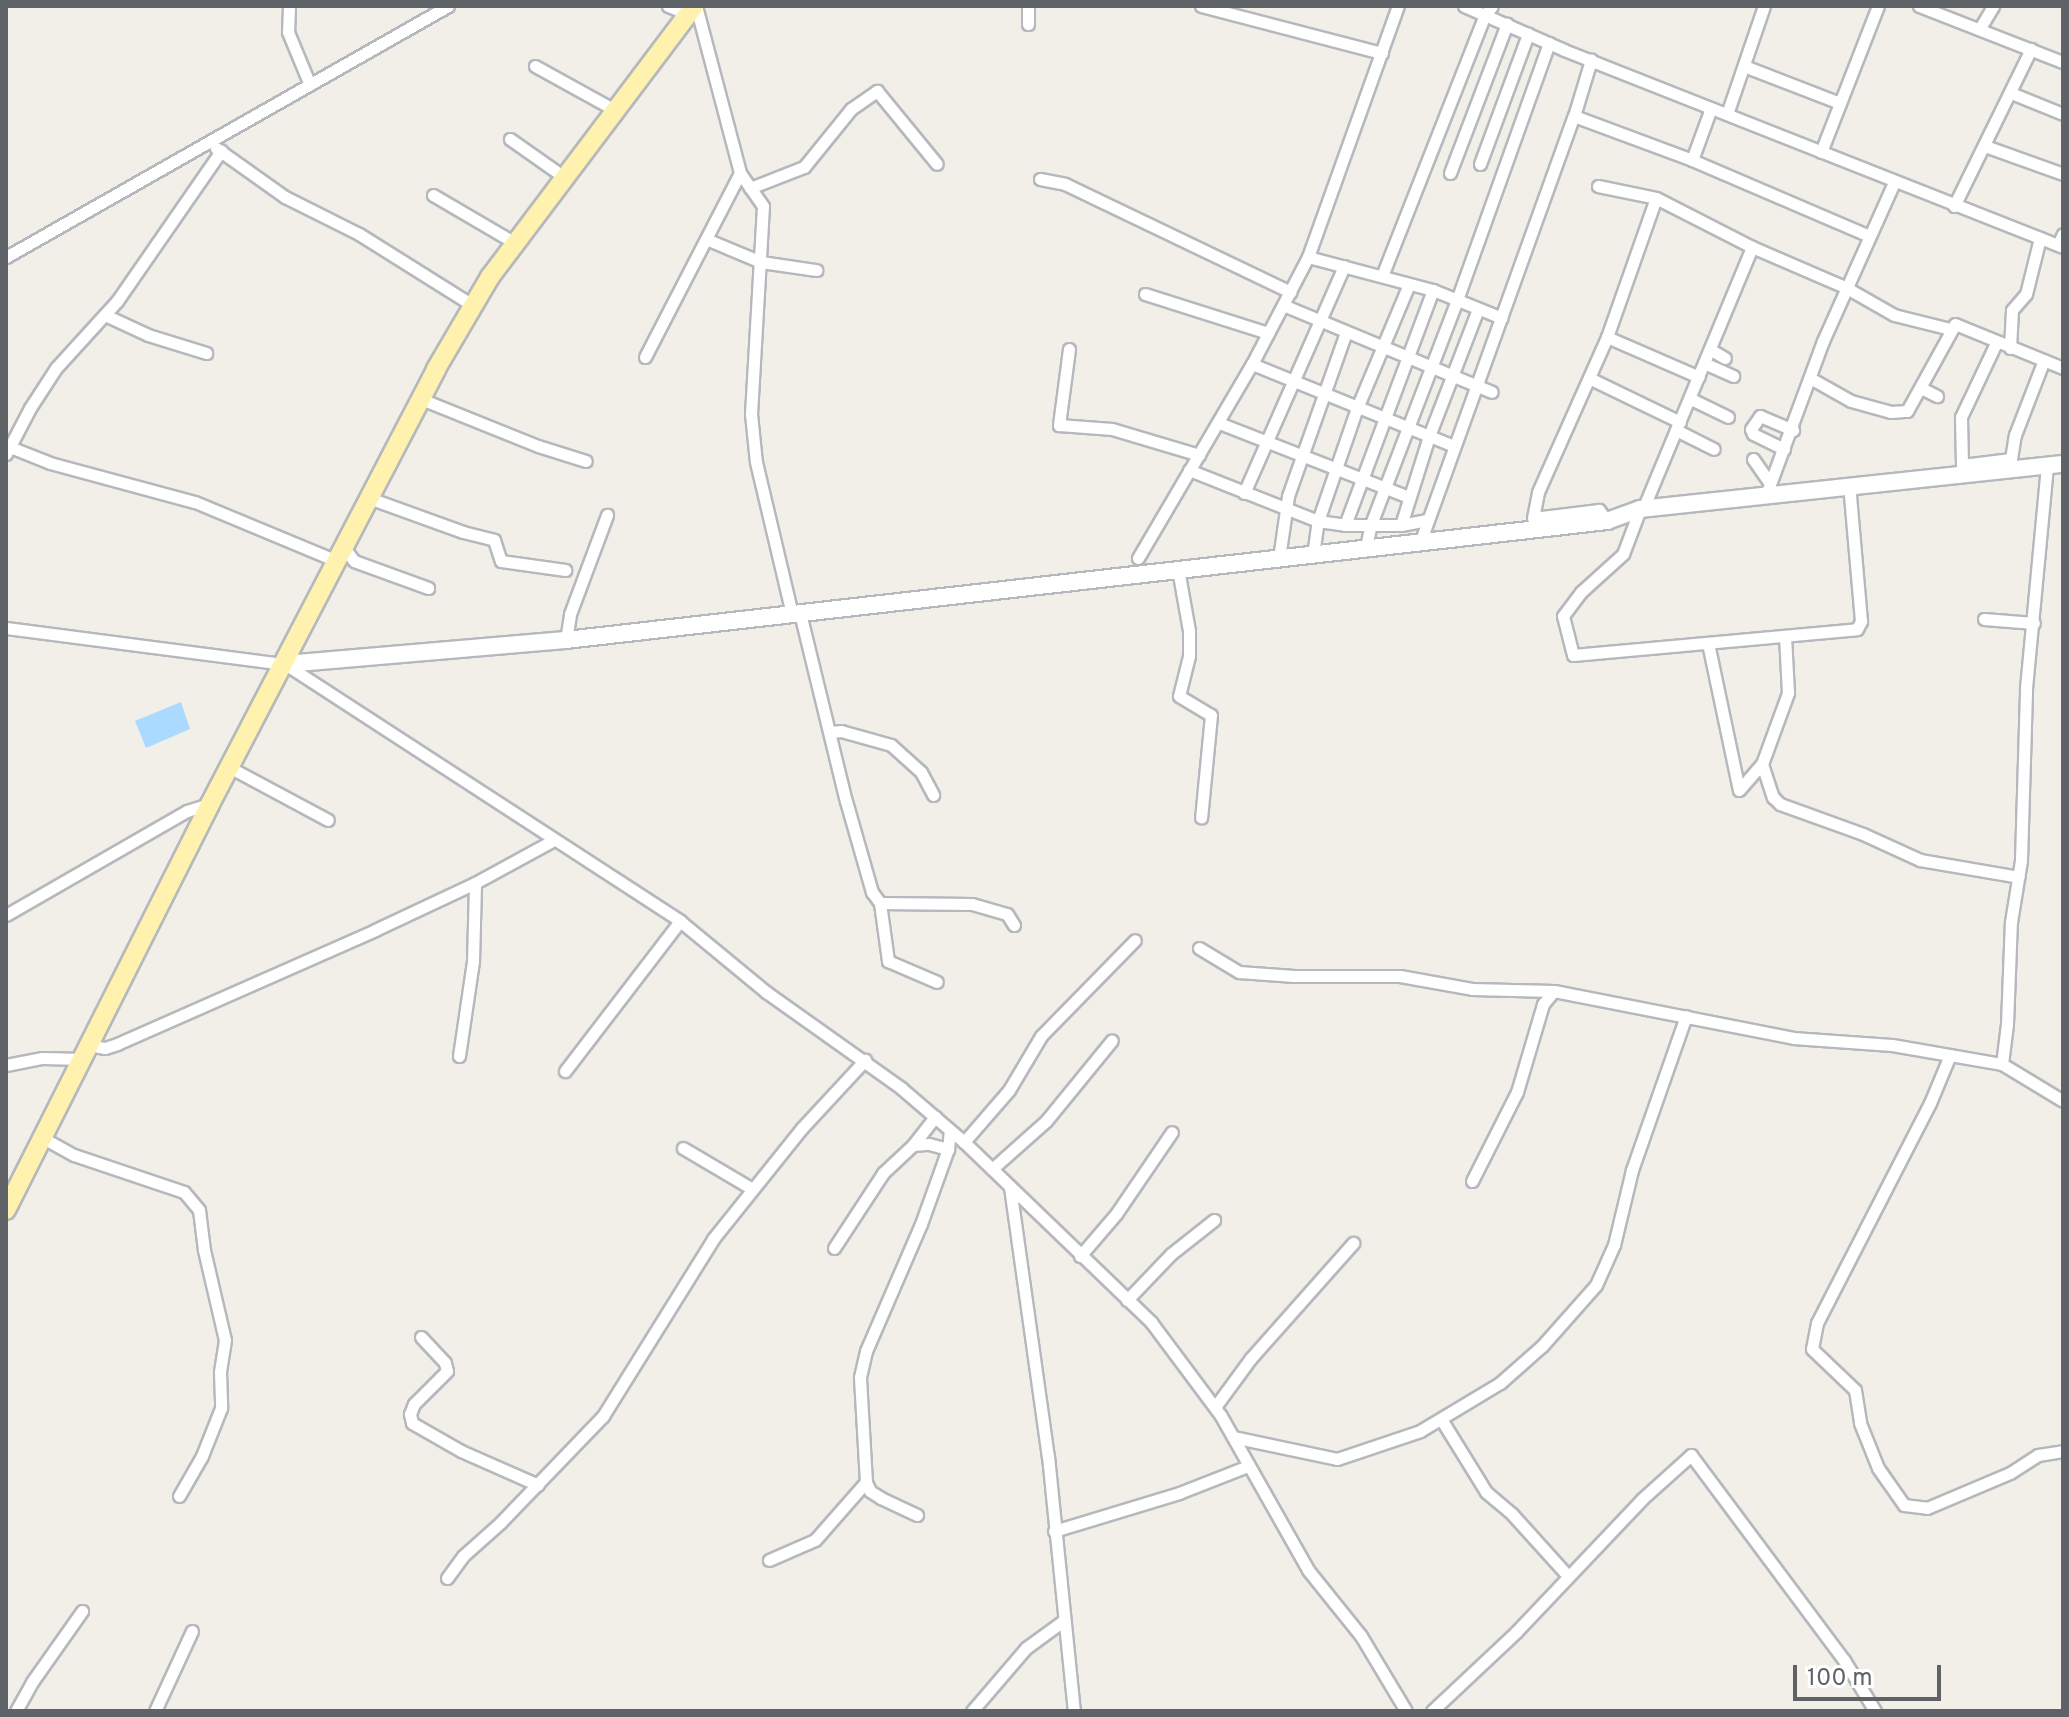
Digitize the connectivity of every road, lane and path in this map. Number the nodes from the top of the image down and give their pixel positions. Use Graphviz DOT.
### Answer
graph roads {
  1 [pos="289,6"];
  2 [pos="420,6"];
  3 [pos="448,6"];
  4 [pos="668,6"];
  5 [pos="1028,6"];
  6 [pos="1201,6"];
  7 [pos="1398,6"];
  8 [pos="1464,6"];
  9 [pos="1878,6"];
  10 [pos="1919,6"];
  11 [pos="1993,6"];
  12 [pos="1762,7"];
  13 [pos="693,9"];
  14 [pos="1489,10"];
  15 [pos="425,20"];
  16 [pos="1028,24"];
  17 [pos="1507,24"];
  18 [pos="1980,28"];
  19 [pos="1528,34"];
  20 [pos="1549,43"];
  21 [pos="2031,49"];
  22 [pos="1382,53"];
  23 [pos="1591,60"];
  24 [pos="2063,62"];
  25 [pos="535,66"];
  26 [pos="1744,66"];
  27 [pos="310,85"];
  28 [pos="2011,93"];
  29 [pos="1840,103"];
  30 [pos="1711,108"];
  31 [pos="613,109"];
  32 [pos="1727,114"];
  33 [pos="2063,114"];
  34 [pos="1574,116"];
  35 [pos="510,139"];
  36 [pos="209,143"];
  37 [pos="1985,146"];
  38 [pos="221,151"];
  39 [pos="1821,152"];
  40 [pos="1692,160"];
  41 [pos="937,164"];
  42 [pos="1480,164"];
  43 [pos="740,173"];
  44 [pos="1450,173"];
  45 [pos="2063,174"];
  46 [pos="564,177"];
  47 [pos="1040,179"];
  48 [pos="1894,182"];
  49 [pos="1598,186"];
  50 [pos="750,188"];
  51 [pos="433,195"];
  52 [pos="1656,198"];
  53 [pos="1954,206"];
  54 [pos="1869,236"];
  55 [pos="2040,238"];
  56 [pos="706,239"];
  57 [pos="2061,242"];
  58 [pos="515,243"];
  59 [pos="1752,247"];
  60 [pos="6,257"];
  61 [pos="1308,257"];
  62 [pos="761,262"];
  63 [pos="1344,266"];
  64 [pos="816,270"];
  65 [pos="1382,276"];
  66 [pos="1409,284"];
  67 [pos="1845,287"];
  68 [pos="1433,290"];
  69 [pos="1290,292"];
  70 [pos="1145,294"];
  71 [pos="1457,300"];
  72 [pos="1283,305"];
  73 [pos="474,306"];
  74 [pos="1478,309"];
  75 [pos="105,315"];
  76 [pos="1502,318"];
  77 [pos="1318,320"];
  78 [pos="1950,329"];
  79 [pos="1346,332"];
  80 [pos="1268,333"];
  81 [pos="1607,337"];
  82 [pos="1996,343"];
  83 [pos="1383,345"];
  84 [pos="2010,348"];
  85 [pos="1069,349"];
  86 [pos="1711,350"];
  87 [pos="206,353"];
  88 [pos="645,357"];
  89 [pos="1407,357"];
  90 [pos="1725,358"];
  91 [pos="2044,360"];
  92 [pos="1704,363"];
  93 [pos="1252,364"];
  94 [pos="1430,366"];
  95 [pos="2063,368"];
  96 [pos="1453,375"];
  97 [pos="1733,376"];
  98 [pos="1699,377"];
  99 [pos="1589,378"];
  100 [pos="1810,378"];
  101 [pos="1292,383"];
  102 [pos="1476,385"];
  103 [pos="1921,388"];
  104 [pos="1492,392"];
  105 [pos="1324,395"];
  106 [pos="1937,396"];
  107 [pos="421,399"];
  108 [pos="1691,399"];
  109 [pos="1357,408"];
  110 [pos="1728,417"];
  111 [pos="1382,418"];
  112 [pos="1219,423"];
  113 [pos="1678,426"];
  114 [pos="1407,429"];
  115 [pos="1793,430"];
  116 [pos="1429,436"];
  117 [pos="1264,443"];
  118 [pos="1454,446"];
  119 [pos="1714,449"];
  120 [pos="1784,449"];
  121 [pos="8,450"];
  122 [pos="1199,455"];
  123 [pos="1302,455"];
  124 [pos="1753,459"];
  125 [pos="586,461"];
  126 [pos="2055,464"];
  127 [pos="1339,468"];
  128 [pos="1189,470"];
  129 [pos="1361,479"];
  130 [pos="1849,485"];
  131 [pos="1384,488"];
  132 [pos="1768,489"];
  133 [pos="1244,493"];
  134 [pos="1409,497"];
  135 [pos="369,498"];
  136 [pos="1285,508"];
  137 [pos="1642,509"];
  138 [pos="607,515"];
  139 [pos="1426,520"];
  140 [pos="1318,521"];
  141 [pos="1607,521"];
  142 [pos="1371,524"];
  143 [pos="1345,525"];
  144 [pos="1401,525"];
  145 [pos="1421,540"];
  146 [pos="1366,547"];
  147 [pos="340,554"];
  148 [pos="1313,555"];
  149 [pos="1138,558"];
  150 [pos="1279,558"];
  151 [pos="1178,569"];
  152 [pos="565,570"];
  153 [pos="428,588"];
  154 [pos="796,613"];
  155 [pos="1984,619"];
  156 [pos="2034,623"];
  157 [pos="6,628"];
  158 [pos="1785,636"];
  159 [pos="566,640"];
  160 [pos="1708,643"];
  161 [pos="285,664"];
  162 [pos="831,732"];
  163 [pos="1762,764"];
  164 [pos="229,767"];
  165 [pos="933,795"];
  166 [pos="210,804"];
  167 [pos="1201,818"];
  168 [pos="328,820"];
  169 [pos="554,840"];
  170 [pos="2019,877"];
  171 [pos="475,883"];
  172 [pos="880,903"];
  173 [pos="6,915"];
  174 [pos="680,921"];
  175 [pos="1014,925"];
  176 [pos="1135,940"];
  177 [pos="1199,948"];
  178 [pos="937,982"];
  179 [pos="1554,991"];
  180 [pos="1686,1016"];
  181 [pos="1112,1040"];
  182 [pos="86,1052"];
  183 [pos="1950,1055"];
  184 [pos="459,1056"];
  185 [pos="865,1060"];
  186 [pos="2002,1064"];
  187 [pos="6,1065"];
  188 [pos="565,1071"];
  189 [pos="2063,1101"];
  190 [pos="935,1117"];
  191 [pos="950,1130"];
  192 [pos="1172,1132"];
  193 [pos="43,1138"];
  194 [pos="964,1142"];
  195 [pos="913,1145"];
  196 [pos="683,1148"];
  197 [pos="948,1149"];
  198 [pos="992,1169"];
  199 [pos="1472,1181"];
  200 [pos="1010,1187"];
  201 [pos="751,1188"];
  202 [pos="6,1210"];
  203 [pos="1214,1220"];
  204 [pos="1353,1243"];
  205 [pos="834,1248"];
  206 [pos="1080,1256"];
  207 [pos="1127,1300"];
  208 [pos="421,1337"];
  209 [pos="1215,1407"];
  210 [pos="1441,1419"];
  211 [pos="1233,1437"];
  212 [pos="2063,1451"];
  213 [pos="1248,1466"];
  214 [pos="866,1482"];
  215 [pos="538,1485"];
  216 [pos="179,1496"];
  217 [pos="917,1515"];
  218 [pos="1054,1531"];
  219 [pos="769,1560"];
  220 [pos="1568,1576"];
  221 [pos="447,1578"];
  222 [pos="82,1611"];
  223 [pos="1063,1621"];
  224 [pos="192,1631"];
  225 [pos="16,1711"];
  226 [pos="155,1711"];
  227 [pos="972,1711"];
  228 [pos="1074,1711"];
  229 [pos="1406,1711"];
  230 [pos="1432,1711"];
  231 [pos="1875,1711"];
  1 -- 27 [label="street"];
  2 -- 15 [label="street"];
  3 -- 15 [label="street"];
  4 -- 13 [label="street"];
  5 -- 16 [label="street"];
  6 -- 22 [label="street"];
  7 -- 22 [label="street"];
  8 -- 14 [label="street"];
  9 -- 29 [label="street"];
  10 -- 18 [label="street"];
  11 -- 18 [label="street"];
  12 -- 26 [label="street"];
  13 -- 31 [label="main road"];
  13 -- 43 [label="street"];
  14 -- 17 [label="street"];
  14 -- 65 [label="street"];
  15 -- 27 [label="street"];
  17 -- 19 [label="street"];
  17 -- 44 [label="street"];
  18 -- 21 [label="street"];
  19 -- 20 [label="street"];
  19 -- 42 [label="street"];
  20 -- 23 [label="street"];
  20 -- 71 [label="street"];
  21 -- 24 [label="street"];
  21 -- 28 [label="street"];
  22 -- 61 [label="street"];
  23 -- 30 [label="street"];
  23 -- 34 [label="street"];
  25 -- 31 [label="street"];
  26 -- 29 [label="street"];
  26 -- 32 [label="street"];
  27 -- 36 [label="street"];
  28 -- 33 [label="street"];
  28 -- 37 [label="street"];
  29 -- 39 [label="street"];
  30 -- 32 [label="street"];
  30 -- 40 [label="street"];
  31 -- 46 [label="main road"];
  32 -- 39 [label="street"];
  34 -- 40 [label="street"];
  34 -- 76 [label="street"];
  35 -- 46 [label="street"];
  36 -- 38 [label="street"];
  36 -- 60 [label="street"];
  37 -- 45 [label="street"];
  37 -- 53 [label="street"];
  38 -- 73 [label="street"];
  38 -- 75 [label="street"];
  39 -- 48 [label="street"];
  40 -- 54 [label="street"];
  41 -- 50 [label="street"];
  43 -- 50 [label="street"];
  43 -- 56 [label="street"];
  46 -- 58 [label="main road"];
  47 -- 69 [label="street"];
  48 -- 53 [label="street"];
  48 -- 54 [label="street"];
  49 -- 52 [label="street"];
  50 -- 62 [label="street"];
  51 -- 58 [label="street"];
  52 -- 59 [label="street"];
  52 -- 81 [label="street"];
  53 -- 55 [label="street"];
  54 -- 67 [label="street"];
  55 -- 57 [label="street"];
  55 -- 84 [label="street"];
  56 -- 62 [label="street"];
  56 -- 88 [label="street"];
  58 -- 73 [label="main road"];
  59 -- 67 [label="street"];
  59 -- 86 [label="street"];
  61 -- 63 [label="street"];
  61 -- 69 [label="street"];
  62 -- 64 [label="street"];
  62 -- 154 [label="street"];
  63 -- 65 [label="street"];
  63 -- 77 [label="street"];
  65 -- 66 [label="street"];
  66 -- 68 [label="street"];
  66 -- 83 [label="street"];
  67 -- 78 [label="street"];
  67 -- 100 [label="street"];
  68 -- 71 [label="street"];
  68 -- 89 [label="street"];
  69 -- 72 [label="street"];
  70 -- 80 [label="street"];
  71 -- 74 [label="street"];
  71 -- 94 [label="street"];
  72 -- 77 [label="street"];
  72 -- 80 [label="street"];
  73 -- 107 [label="main road"];
  74 -- 76 [label="street"];
  74 -- 96 [label="street"];
  75 -- 87 [label="street"];
  75 -- 121 [label="street"];
  76 -- 102 [label="street"];
  77 -- 79 [label="street"];
  77 -- 101 [label="street"];
  78 -- 82 [label="street"];
  78 -- 103 [label="street"];
  79 -- 83 [label="street"];
  79 -- 105 [label="street"];
  80 -- 93 [label="street"];
  81 -- 98 [label="street"];
  81 -- 99 [label="street"];
  82 -- 84 [label="street"];
  82 -- 91 [label="street"];
  83 -- 89 [label="street"];
  83 -- 109 [label="street"];
  84 -- 91 [label="street"];
  85 -- 122 [label="street"];
  86 -- 90 [label="street"];
  86 -- 92 [label="street"];
  89 -- 94 [label="street"];
  89 -- 111 [label="street"];
  91 -- 95 [label="street"];
  92 -- 97 [label="street"];
  92 -- 98 [label="street"];
  93 -- 101 [label="street"];
  93 -- 112 [label="street"];
  94 -- 96 [label="street"];
  94 -- 114 [label="street"];
  96 -- 102 [label="street"];
  96 -- 116 [label="street"];
  98 -- 108 [label="street"];
  99 -- 113 [label="street"];
  99 -- 141 [label="street"];
  100 -- 103 [label="street"];
  100 -- 115 [label="street"];
  101 -- 105 [label="street"];
  101 -- 117 [label="street"];
  102 -- 104 [label="street"];
  102 -- 118 [label="street"];
  103 -- 106 [label="street"];
  105 -- 109 [label="street"];
  105 -- 123 [label="street"];
  107 -- 125 [label="street"];
  107 -- 135 [label="main road"];
  108 -- 110 [label="street"];
  108 -- 113 [label="street"];
  109 -- 111 [label="street"];
  109 -- 127 [label="street"];
  111 -- 114 [label="street"];
  111 -- 129 [label="street"];
  112 -- 117 [label="street"];
  112 -- 122 [label="street"];
  113 -- 119 [label="street"];
  113 -- 137 [label="street"];
  114 -- 116 [label="street"];
  114 -- 131 [label="street"];
  115 -- 120 [label="street"];
  115 -- 120 [label="street"];
  116 -- 118 [label="street"];
  116 -- 134 [label="street"];
  117 -- 123 [label="street"];
  117 -- 133 [label="street"];
  118 -- 139 [label="street"];
  120 -- 132 [label="street"];
  121 -- 147 [label="street"];
  122 -- 128 [label="street"];
  123 -- 127 [label="street"];
  123 -- 136 [label="street"];
  124 -- 132 [label="street"];
  126 -- 130 [label="street"];
  126 -- 156 [label="street"];
  127 -- 129 [label="street"];
  127 -- 140 [label="street"];
  128 -- 133 [label="street"];
  128 -- 149 [label="street"];
  129 -- 131 [label="street"];
  129 -- 143 [label="street"];
  130 -- 132 [label="street"];
  130 -- 158 [label="street"];
  131 -- 134 [label="street"];
  131 -- 142 [label="street"];
  132 -- 137 [label="street"];
  133 -- 136 [label="street"];
  134 -- 144 [label="street"];
  135 -- 147 [label="main road"];
  135 -- 152 [label="street"];
  136 -- 140 [label="street"];
  136 -- 150 [label="street"];
  137 -- 141 [label="street"];
  137 -- 160 [label="street"];
  138 -- 159 [label="street"];
  139 -- 144 [label="street"];
  139 -- 145 [label="street"];
  140 -- 143 [label="street"];
  140 -- 148 [label="street"];
  141 -- 145 [label="street"];
  142 -- 143 [label="street"];
  142 -- 144 [label="street"];
  142 -- 146 [label="street"];
  145 -- 146 [label="street"];
  146 -- 148 [label="street"];
  147 -- 153 [label="street"];
  147 -- 161 [label="main road"];
  148 -- 150 [label="street"];
  150 -- 151 [label="street"];
  151 -- 154 [label="street"];
  151 -- 167 [label="street"];
  154 -- 159 [label="street"];
  154 -- 162 [label="street"];
  155 -- 156 [label="street"];
  156 -- 170 [label="street"];
  157 -- 161 [label="street"];
  158 -- 160 [label="street"];
  158 -- 163 [label="street"];
  159 -- 161 [label="street"];
  160 -- 163 [label="street"];
  161 -- 164 [label="main road"];
  161 -- 169 [label="street"];
  162 -- 165 [label="street"];
  162 -- 172 [label="street"];
  163 -- 170 [label="street"];
  164 -- 166 [label="main road"];
  164 -- 168 [label="street"];
  166 -- 173 [label="street"];
  166 -- 182 [label="main road"];
  169 -- 171 [label="street"];
  169 -- 174 [label="street"];
  170 -- 186 [label="street"];
  171 -- 182 [label="street"];
  171 -- 184 [label="street"];
  172 -- 175 [label="street"];
  172 -- 178 [label="street"];
  174 -- 185 [label="street"];
  174 -- 188 [label="street"];
  176 -- 194 [label="street"];
  177 -- 179 [label="street"];
  179 -- 180 [label="street"];
  179 -- 199 [label="street"];
  180 -- 183 [label="street"];
  180 -- 210 [label="street"];
  181 -- 198 [label="street"];
  182 -- 187 [label="street"];
  182 -- 193 [label="main road"];
  183 -- 186 [label="street"];
  183 -- 212 [label="street"];
  185 -- 190 [label="street"];
  185 -- 201 [label="street"];
  186 -- 189 [label="street"];
  190 -- 191 [label="street"];
  190 -- 195 [label="street"];
  191 -- 194 [label="street"];
  191 -- 197 [label="street"];
  192 -- 206 [label="street"];
  193 -- 202 [label="main road"];
  193 -- 216 [label="street"];
  194 -- 198 [label="street"];
  195 -- 197 [label="street"];
  195 -- 205 [label="street"];
  196 -- 201 [label="street"];
  197 -- 214 [label="street"];
  198 -- 200 [label="street"];
  200 -- 206 [label="street"];
  200 -- 218 [label="street"];
  201 -- 215 [label="street"];
  203 -- 207 [label="street"];
  204 -- 209 [label="street"];
  206 -- 207 [label="street"];
  207 -- 209 [label="street"];
  208 -- 215 [label="street"];
  209 -- 211 [label="street"];
  210 -- 211 [label="street"];
  210 -- 220 [label="street"];
  211 -- 213 [label="street"];
  213 -- 218 [label="street"];
  213 -- 229 [label="street"];
  214 -- 217 [label="street"];
  214 -- 219 [label="street"];
  215 -- 221 [label="street"];
  218 -- 223 [label="street"];
  220 -- 230 [label="street"];
  220 -- 231 [label="street"];
  222 -- 225 [label="street"];
  223 -- 227 [label="street"];
  223 -- 228 [label="street"];
  224 -- 226 [label="street"];
}
